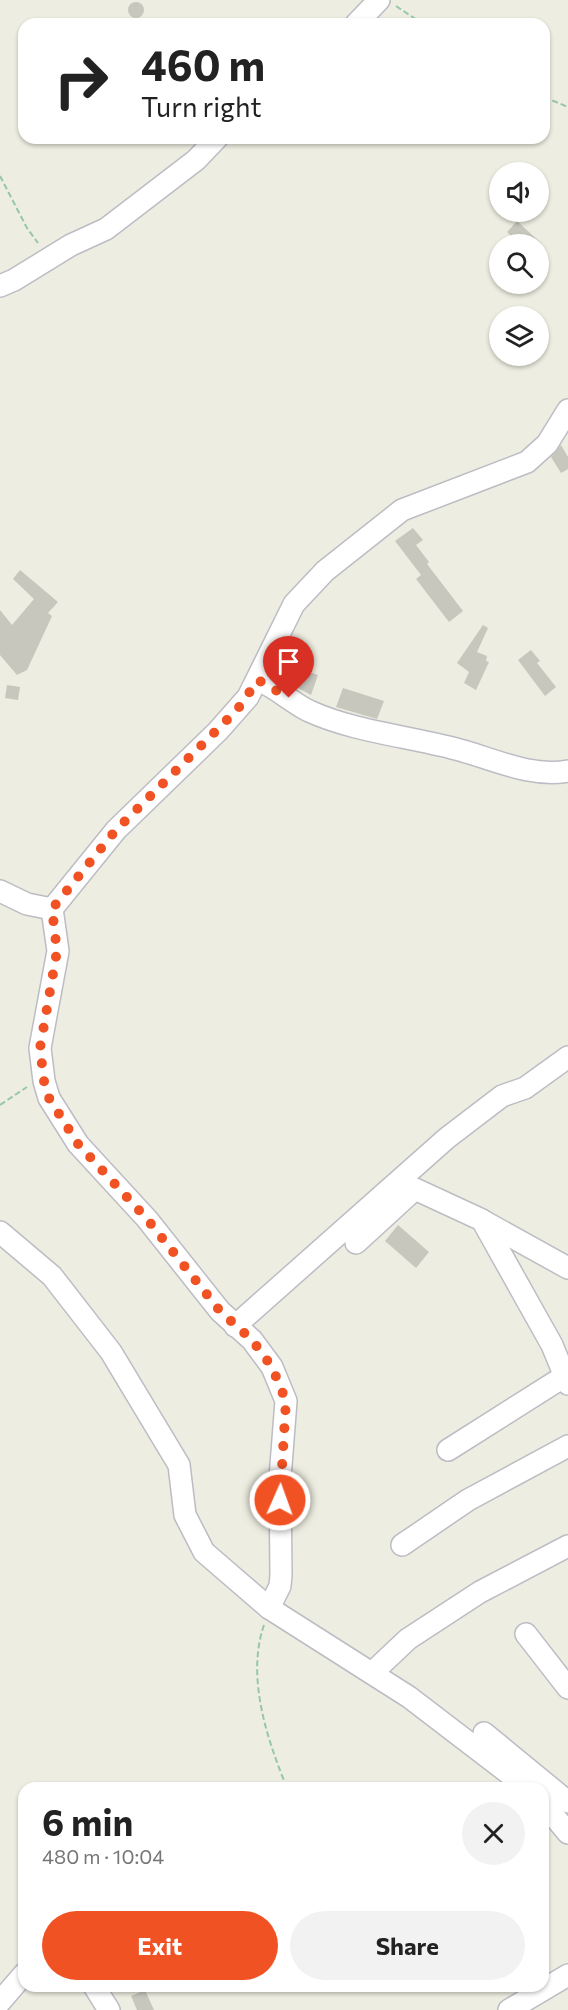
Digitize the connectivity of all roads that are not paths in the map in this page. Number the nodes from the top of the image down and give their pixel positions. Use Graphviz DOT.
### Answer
graph roads {
  1 [pos="387,3"];
  2 [pos="365,18"];
  3 [pos="211,144"];
  4 [pos="0,286"];
  5 [pos="568,410"];
  6 [pos="258,680"];
  7 [pos="568,771"];
  8 [pos="0,891"];
  9 [pos="52,909"];
  10 [pos="568,1057"];
  11 [pos="482,1220"];
  12 [pos="0,1232"];
  13 [pos="356,1243"];
  14 [pos="568,1268"];
  15 [pos="235,1326"];
  16 [pos="567,1378"];
  17 [pos="568,1446"];
  18 [pos="448,1450"];
  19 [pos="402,1545"];
  20 [pos="568,1546"];
  21 [pos="269,1608"];
  22 [pos="526,1634"];
  23 [pos="372,1673"];
  24 [pos="568,1688"];
  25 [pos="484,1733"];
  26 [pos="520,1782"];
  27 [pos="544,1782"];
  28 [pos="549,1786"];
  29 [pos="568,1802"];
  30 [pos="549,1810"];
  31 [pos="568,1833"];
  32 [pos="568,1975"];
  33 [pos="18,1981"];
  34 [pos="549,1986"];
  35 [pos="98,1992"];
  36 [pos="539,1992"];
  37 [pos="0,2002"];
  38 [pos="109,2010"];
  39 [pos="509,2010"];
  1 -- 2 [label="street"];
  3 -- 4 [label="street"];
  5 -- 6 [label="street"];
  6 -- 7 [label="street"];
  6 -- 9 [label="street"];
  8 -- 9 [label="street"];
  9 -- 15 [label="street"];
  10 -- 15 [label="street"];
  11 -- 13 [label="street"];
  11 -- 14 [label="street"];
  11 -- 16 [label="street"];
  12 -- 21 [label="street"];
  15 -- 21 [label="street"];
  16 -- 18 [label="street"];
  17 -- 19 [label="street"];
  20 -- 23 [label="street"];
  21 -- 23 [label="street"];
  22 -- 24 [label="street"];
  23 -- 26 [label="street"];
  25 -- 27 [label="street"];
  28 -- 29 [label="street"];
  30 -- 31 [label="street"];
  32 -- 34 [label="street"];
  33 -- 37 [label="street"];
  35 -- 38 [label="street"];
  36 -- 39 [label="street"];
}
